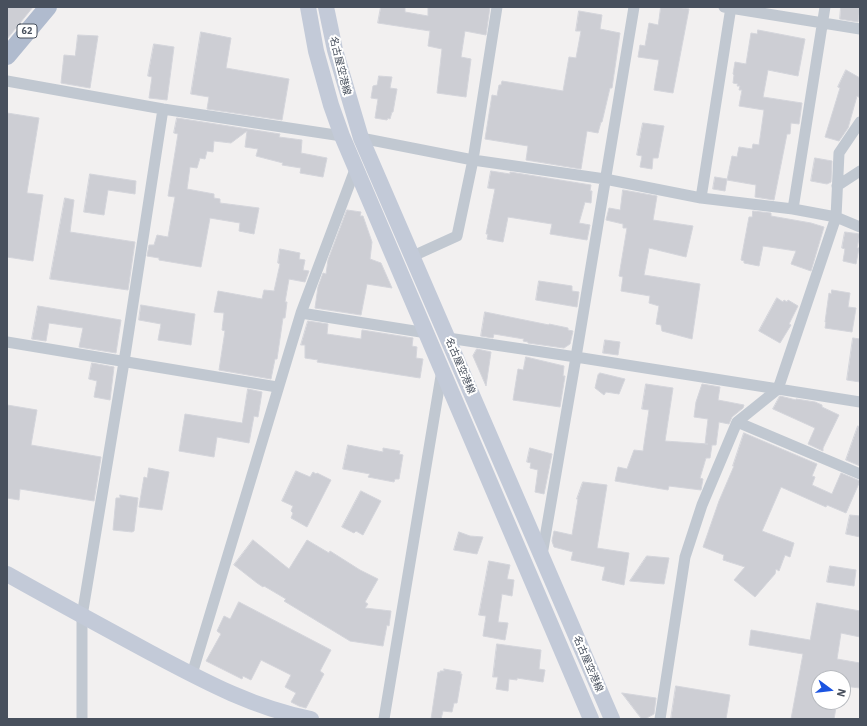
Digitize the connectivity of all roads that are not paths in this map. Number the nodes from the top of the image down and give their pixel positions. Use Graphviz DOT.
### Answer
graph roads {
  1 [pos="48,7"];
  2 [pos="308,7"];
  3 [pos="326,7"];
  4 [pos="497,7"];
  5 [pos="634,7"];
  6 [pos="728,7"];
  7 [pos="825,7"];
  8 [pos="823,23"];
  9 [pos="860,29"];
  10 [pos="7,56"];
  11 [pos="7,81"];
  12 [pos="163,109"];
  13 [pos="860,122"];
  14 [pos="342,136"];
  15 [pos="361,138"];
  16 [pos="473,160"];
  17 [pos="356,167"];
  18 [pos="860,171"];
  19 [pos="605,179"];
  20 [pos="838,186"];
  21 [pos="700,198"];
  22 [pos="793,209"];
  23 [pos="836,217"];
  24 [pos="860,227"];
  25 [pos="413,256"];
  26 [pos="300,313"];
  27 [pos="427,333"];
  28 [pos="448,338"];
  29 [pos="7,342"];
  30 [pos="576,356"];
  31 [pos="124,362"];
  32 [pos="442,370"];
  33 [pos="278,387"];
  34 [pos="778,389"];
  35 [pos="860,402"];
  36 [pos="737,422"];
  37 [pos="860,474"];
  38 [pos="541,556"];
  39 [pos="7,574"];
  40 [pos="82,616"];
  41 [pos="192,674"];
  42 [pos="82,719"];
  43 [pos="311,719"];
  44 [pos="384,719"];
  45 [pos="591,719"];
  46 [pos="612,719"];
  47 [pos="660,719"];
  1 -- 10 [label="main road, 62"];
  2 -- 14 [label="main road, 名古屋空港線"];
  3 -- 15 [label="main road, 名古屋空港線"];
  4 -- 16 [label="street"];
  5 -- 19 [label="street"];
  6 -- 8 [label="street"];
  6 -- 21 [label="street"];
  7 -- 8 [label="street"];
  8 -- 9 [label="street"];
  8 -- 22 [label="street"];
  11 -- 12 [label="street"];
  12 -- 14 [label="street"];
  12 -- 31 [label="street"];
  13 -- 20 [label="street"];
  14 -- 17 [label="main road, 名古屋空港線"];
  15 -- 16 [label="street"];
  15 -- 25 [label="main road, 名古屋空港線"];
  16 -- 19 [label="street"];
  16 -- 25 [label="street"];
  17 -- 26 [label="street"];
  17 -- 27 [label="main road, 名古屋空港線"];
  18 -- 20 [label="street"];
  19 -- 21 [label="street"];
  19 -- 30 [label="street"];
  20 -- 23 [label="street"];
  21 -- 22 [label="street"];
  22 -- 23 [label="street"];
  23 -- 24 [label="street"];
  23 -- 34 [label="street"];
  25 -- 28 [label="main road, 名古屋空港線"];
  26 -- 27 [label="street"];
  26 -- 33 [label="street"];
  27 -- 32 [label="main road, 名古屋空港線"];
  28 -- 30 [label="street"];
  28 -- 38 [label="main road, 名古屋空港線"];
  29 -- 31 [label="street"];
  30 -- 34 [label="street"];
  30 -- 38 [label="street"];
  31 -- 33 [label="street"];
  31 -- 40 [label="street"];
  32 -- 44 [label="street"];
  32 -- 45 [label="main road, 名古屋空港線"];
  33 -- 41 [label="street"];
  34 -- 35 [label="street"];
  34 -- 36 [label="street"];
  36 -- 37 [label="street"];
  36 -- 47 [label="street"];
  38 -- 46 [label="main road, 名古屋空港線"];
  39 -- 40 [label="main road"];
  40 -- 41 [label="main road"];
  40 -- 42 [label="street"];
  41 -- 43 [label="main road"];
}
